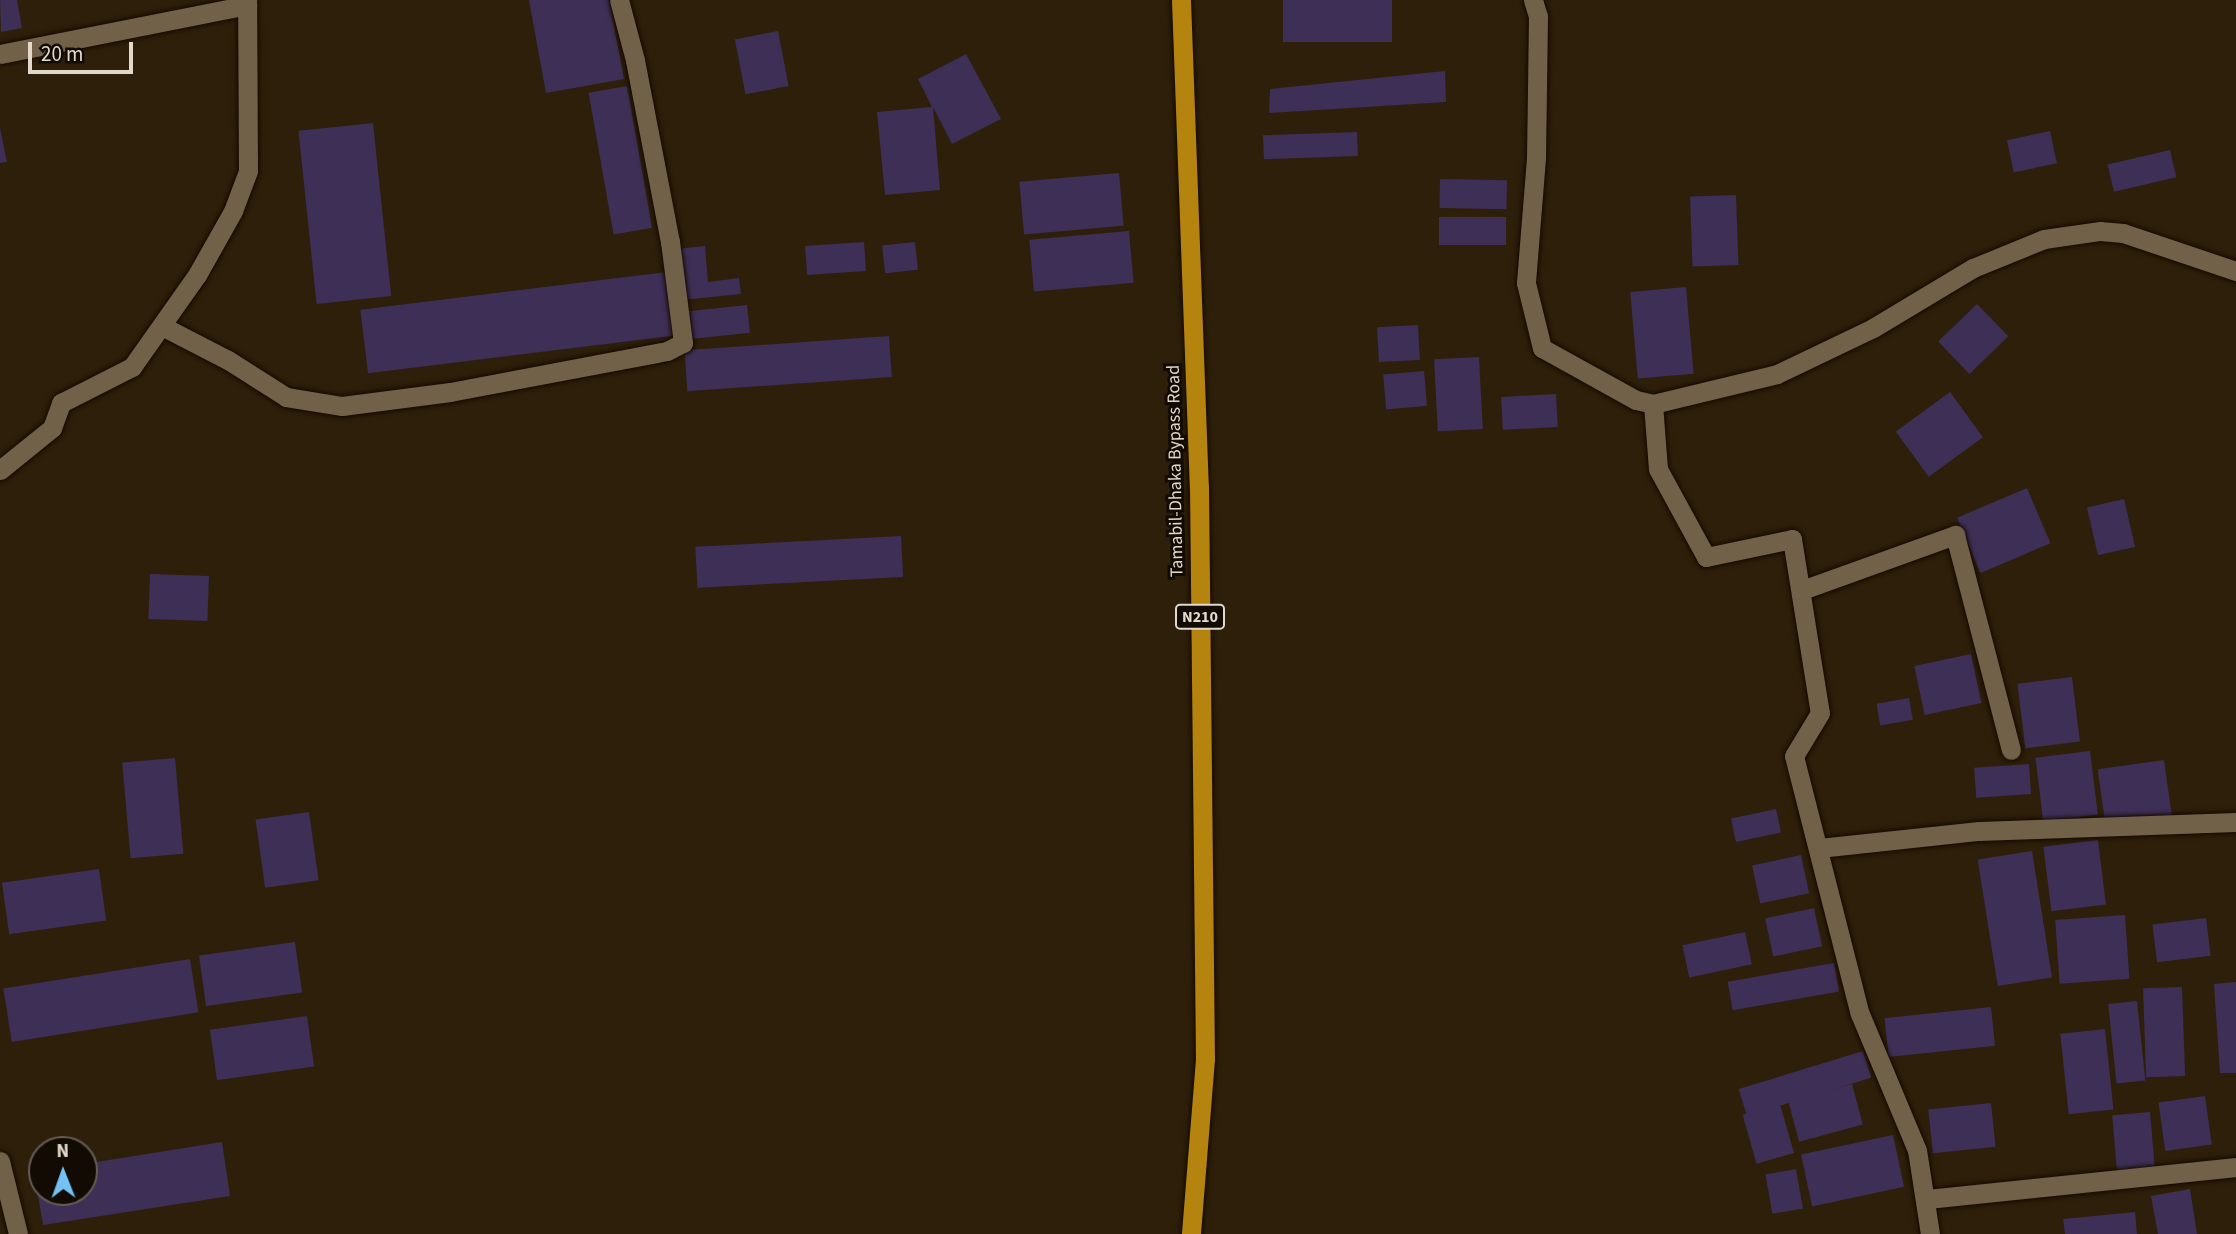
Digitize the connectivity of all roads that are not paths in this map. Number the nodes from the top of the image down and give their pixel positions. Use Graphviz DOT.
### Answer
graph roads {
  1 [pos="619,0"];
  2 [pos="1181,0"];
  3 [pos="1533,0"];
  4 [pos="247,2"];
  5 [pos="0,54"];
  6 [pos="2236,271"];
  7 [pos="162,326"];
  8 [pos="1653,404"];
  9 [pos="0,470"];
  10 [pos="1802,590"];
  11 [pos="2011,750"];
  12 [pos="2236,822"];
  13 [pos="1819,848"];
  14 [pos="0,1161"];
  15 [pos="2236,1167"];
  16 [pos="1927,1199"];
  17 [pos="18,1234"];
  18 [pos="1191,1234"];
  19 [pos="1930,1234"];
  1 -- 7 [label="street"];
  2 -- 18 [label="highway, Tamabil-Dhaka Bypass Road / N210"];
  3 -- 8 [label="street"];
  4 -- 5 [label="street"];
  4 -- 7 [label="street"];
  6 -- 8 [label="street"];
  7 -- 9 [label="street"];
  8 -- 10 [label="street"];
  10 -- 11 [label="street"];
  10 -- 13 [label="street"];
  12 -- 13 [label="street"];
  13 -- 16 [label="street"];
  14 -- 17 [label="street"];
  15 -- 16 [label="street"];
  16 -- 19 [label="street"];
}
